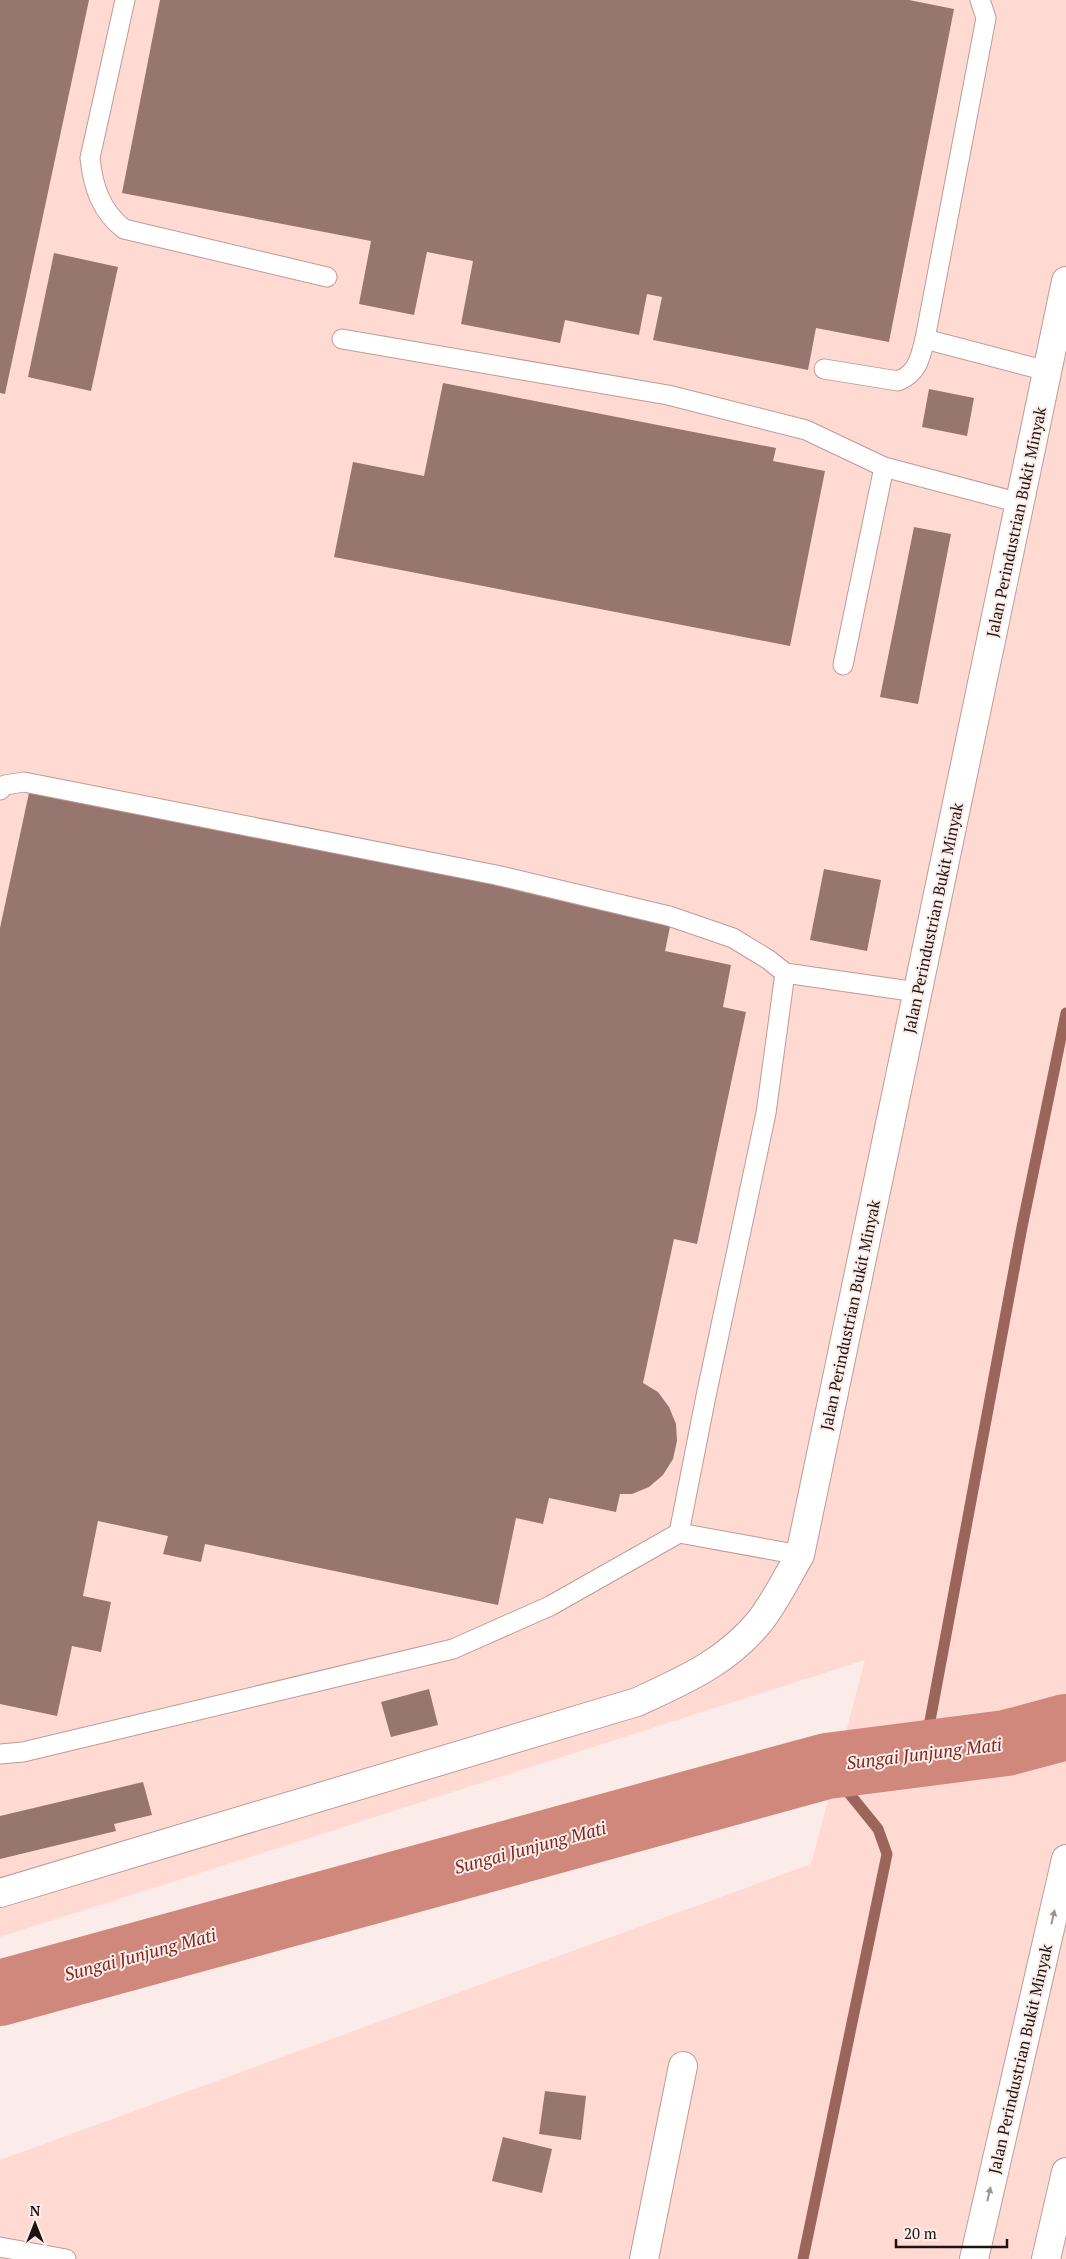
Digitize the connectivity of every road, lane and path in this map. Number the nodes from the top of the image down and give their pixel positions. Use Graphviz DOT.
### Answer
graph roads {
  1 [pos="124,0"];
  2 [pos="980,0"];
  3 [pos="327,277"];
  4 [pos="1066,281"];
  5 [pos="342,338"];
  6 [pos="926,338"];
  7 [pos="824,369"];
  8 [pos="1047,371"];
  9 [pos="884,467"];
  10 [pos="1020,503"];
  11 [pos="843,664"];
  12 [pos="0,790"];
  13 [pos="785,973"];
  14 [pos="918,992"];
  15 [pos="679,1533"];
  16 [pos="800,1556"];
  17 [pos="0,1754"];
  18 [pos="1066,1858"];
  19 [pos="0,1893"];
  20 [pos="684,2066"];
  21 [pos="1066,2172"];
  22 [pos="0,2247"];
  23 [pos="66,2259"];
  24 [pos="644,2259"];
  25 [pos="974,2259"];
  26 [pos="1046,2259"];
  1 -- 3 [label="lane"];
  2 -- 6 [label="lane"];
  4 -- 8 [label="street, Jalan Perindustrian Bukit Minyak"];
  5 -- 9 [label="lane"];
  6 -- 7 [label="lane"];
  6 -- 8 [label="lane"];
  8 -- 10 [label="street, Jalan Perindustrian Bukit Minyak"];
  9 -- 10 [label="lane"];
  9 -- 11 [label="lane"];
  10 -- 14 [label="street, Jalan Perindustrian Bukit Minyak"];
  12 -- 13 [label="lane"];
  13 -- 14 [label="lane"];
  13 -- 15 [label="lane"];
  14 -- 16 [label="street, Jalan Perindustrian Bukit Minyak"];
  15 -- 16 [label="lane"];
  15 -- 17 [label="lane"];
  16 -- 19 [label="street"];
  25 -- 18 [label="street, Jalan Perindustrian Bukit Minyak, one-way"];
  20 -- 24 [label="street"];
  21 -- 26 [label="street"];
  22 -- 23 [label="lane"];
}
